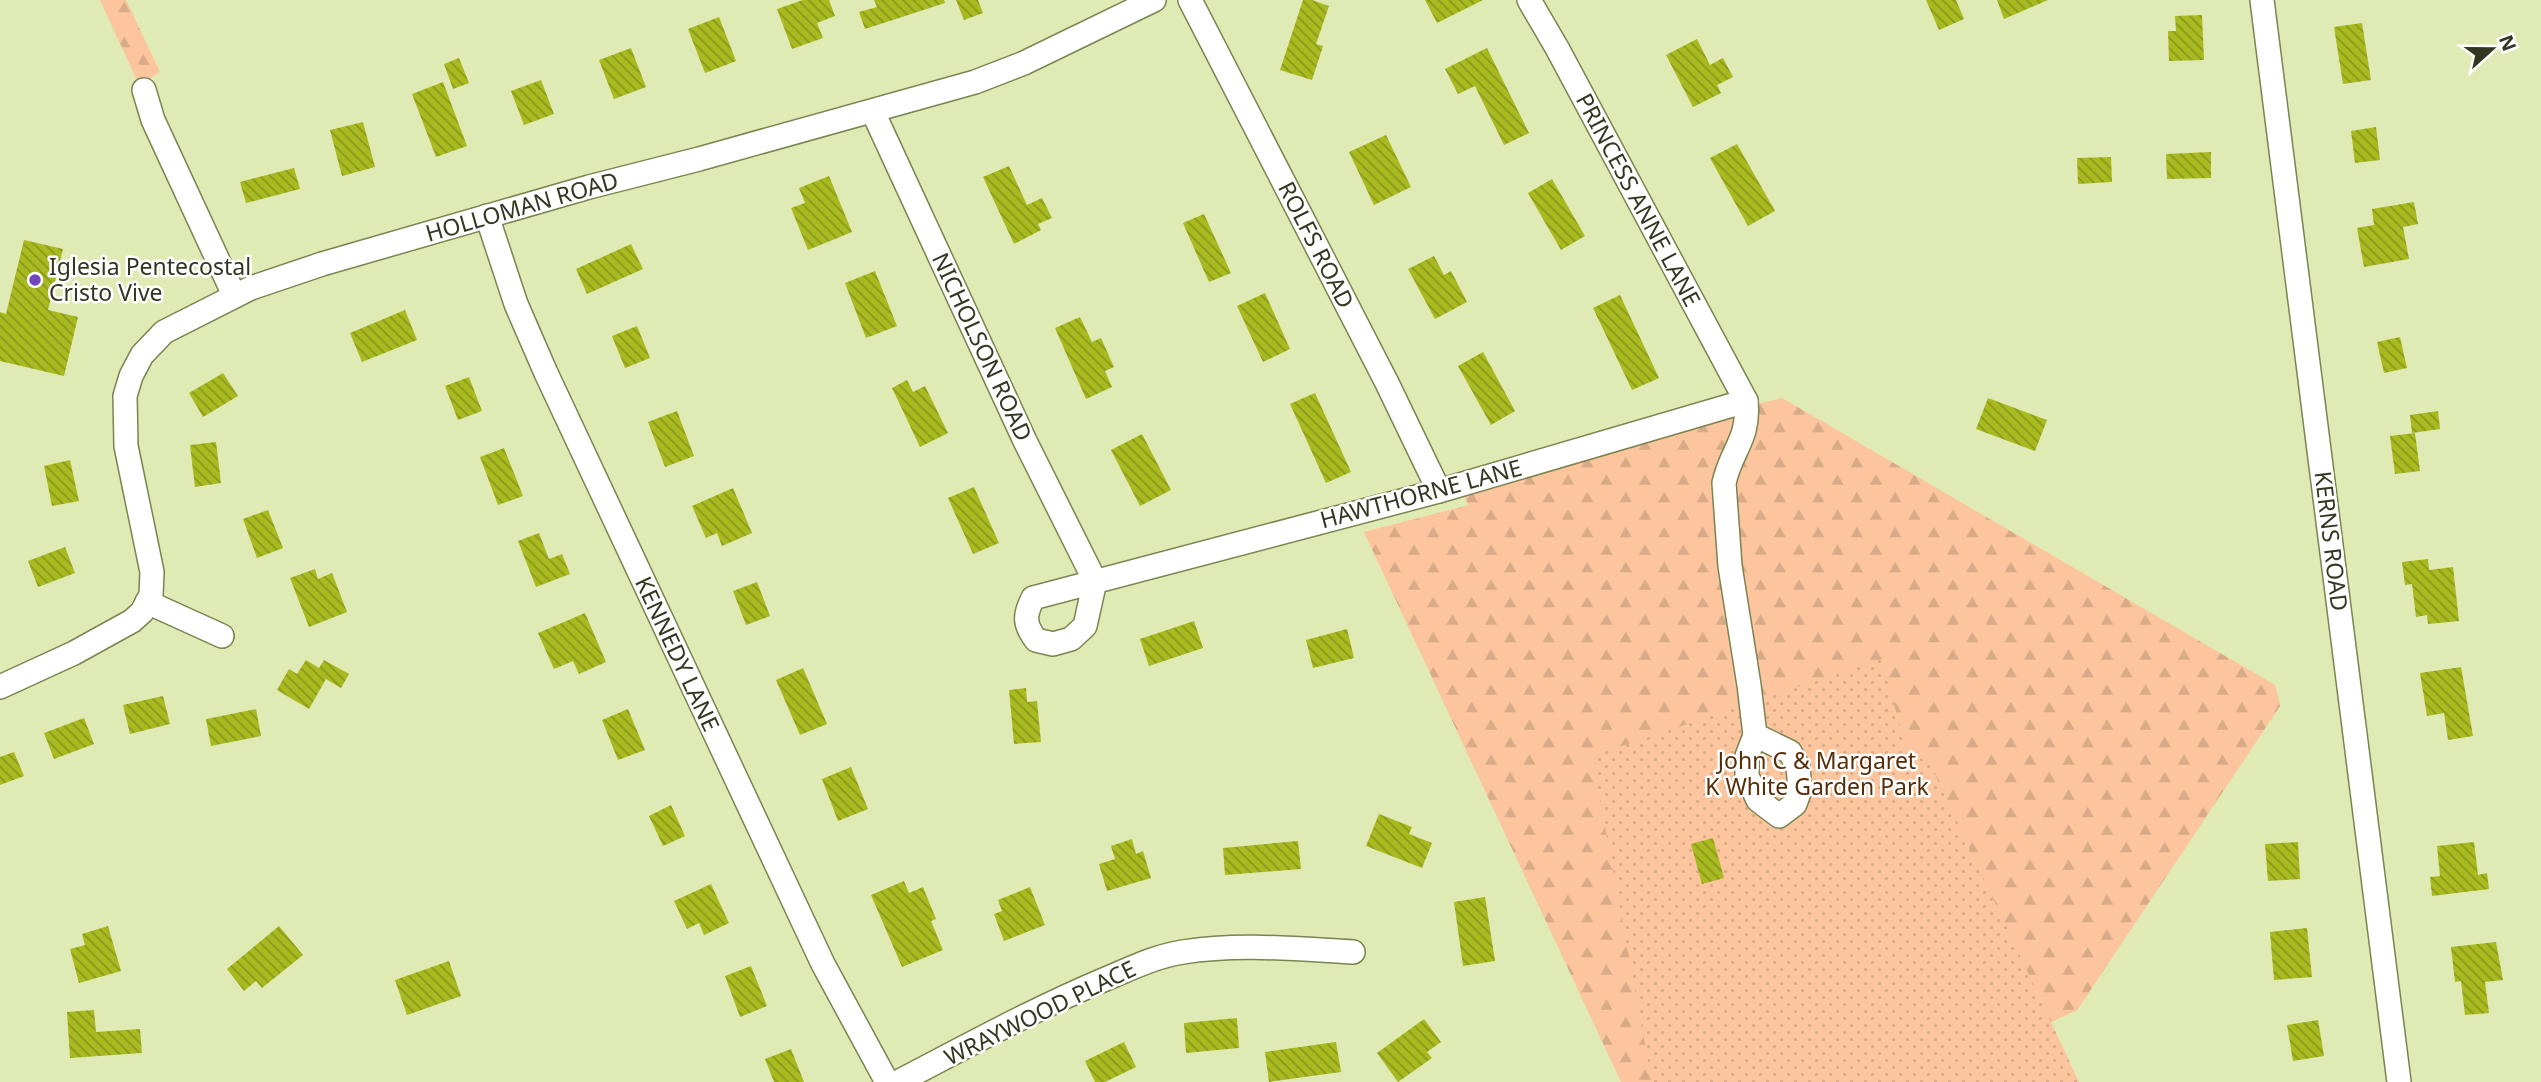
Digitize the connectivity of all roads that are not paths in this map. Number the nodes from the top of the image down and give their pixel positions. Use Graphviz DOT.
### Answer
graph roads {
  1 [pos="1154,0"];
  2 [pos="1190,0"];
  3 [pos="1529,0"];
  4 [pos="2263,0"];
  5 [pos="144,90"];
  6 [pos="873,112"];
  7 [pos="487,216"];
  8 [pos="234,295"];
  9 [pos="1746,401"];
  10 [pos="1439,491"];
  11 [pos="1096,581"];
  12 [pos="148,602"];
  13 [pos="222,636"];
  14 [pos="0,687"];
  15 [pos="1755,735"];
  16 [pos="1353,952"];
  17 [pos="887,1082"];
  18 [pos="898,1082"];
  19 [pos="2399,1082"];
  1 -- 6 [label="street, HOLLOMAN ROAD"];
  2 -- 10 [label="street, ROLFS ROAD"];
  3 -- 9 [label="street, PRINCESS ANNE LANE"];
  4 -- 19 [label="street, KERNS ROAD"];
  5 -- 8 [label="street"];
  6 -- 7 [label="street, HOLLOMAN ROAD"];
  6 -- 11 [label="street, NICHOLSON ROAD"];
  7 -- 8 [label="street, HOLLOMAN ROAD"];
  7 -- 17 [label="street, KENNEDY LANE"];
  8 -- 12 [label="street, HOLLOMAN ROAD"];
  9 -- 10 [label="street, HAWTHORNE LANE"];
  9 -- 15 [label="street"];
  10 -- 11 [label="street, HAWTHORNE LANE"];
  12 -- 13 [label="street"];
  12 -- 14 [label="street"];
  16 -- 18 [label="street, WRAYWOOD PLACE"];
}
